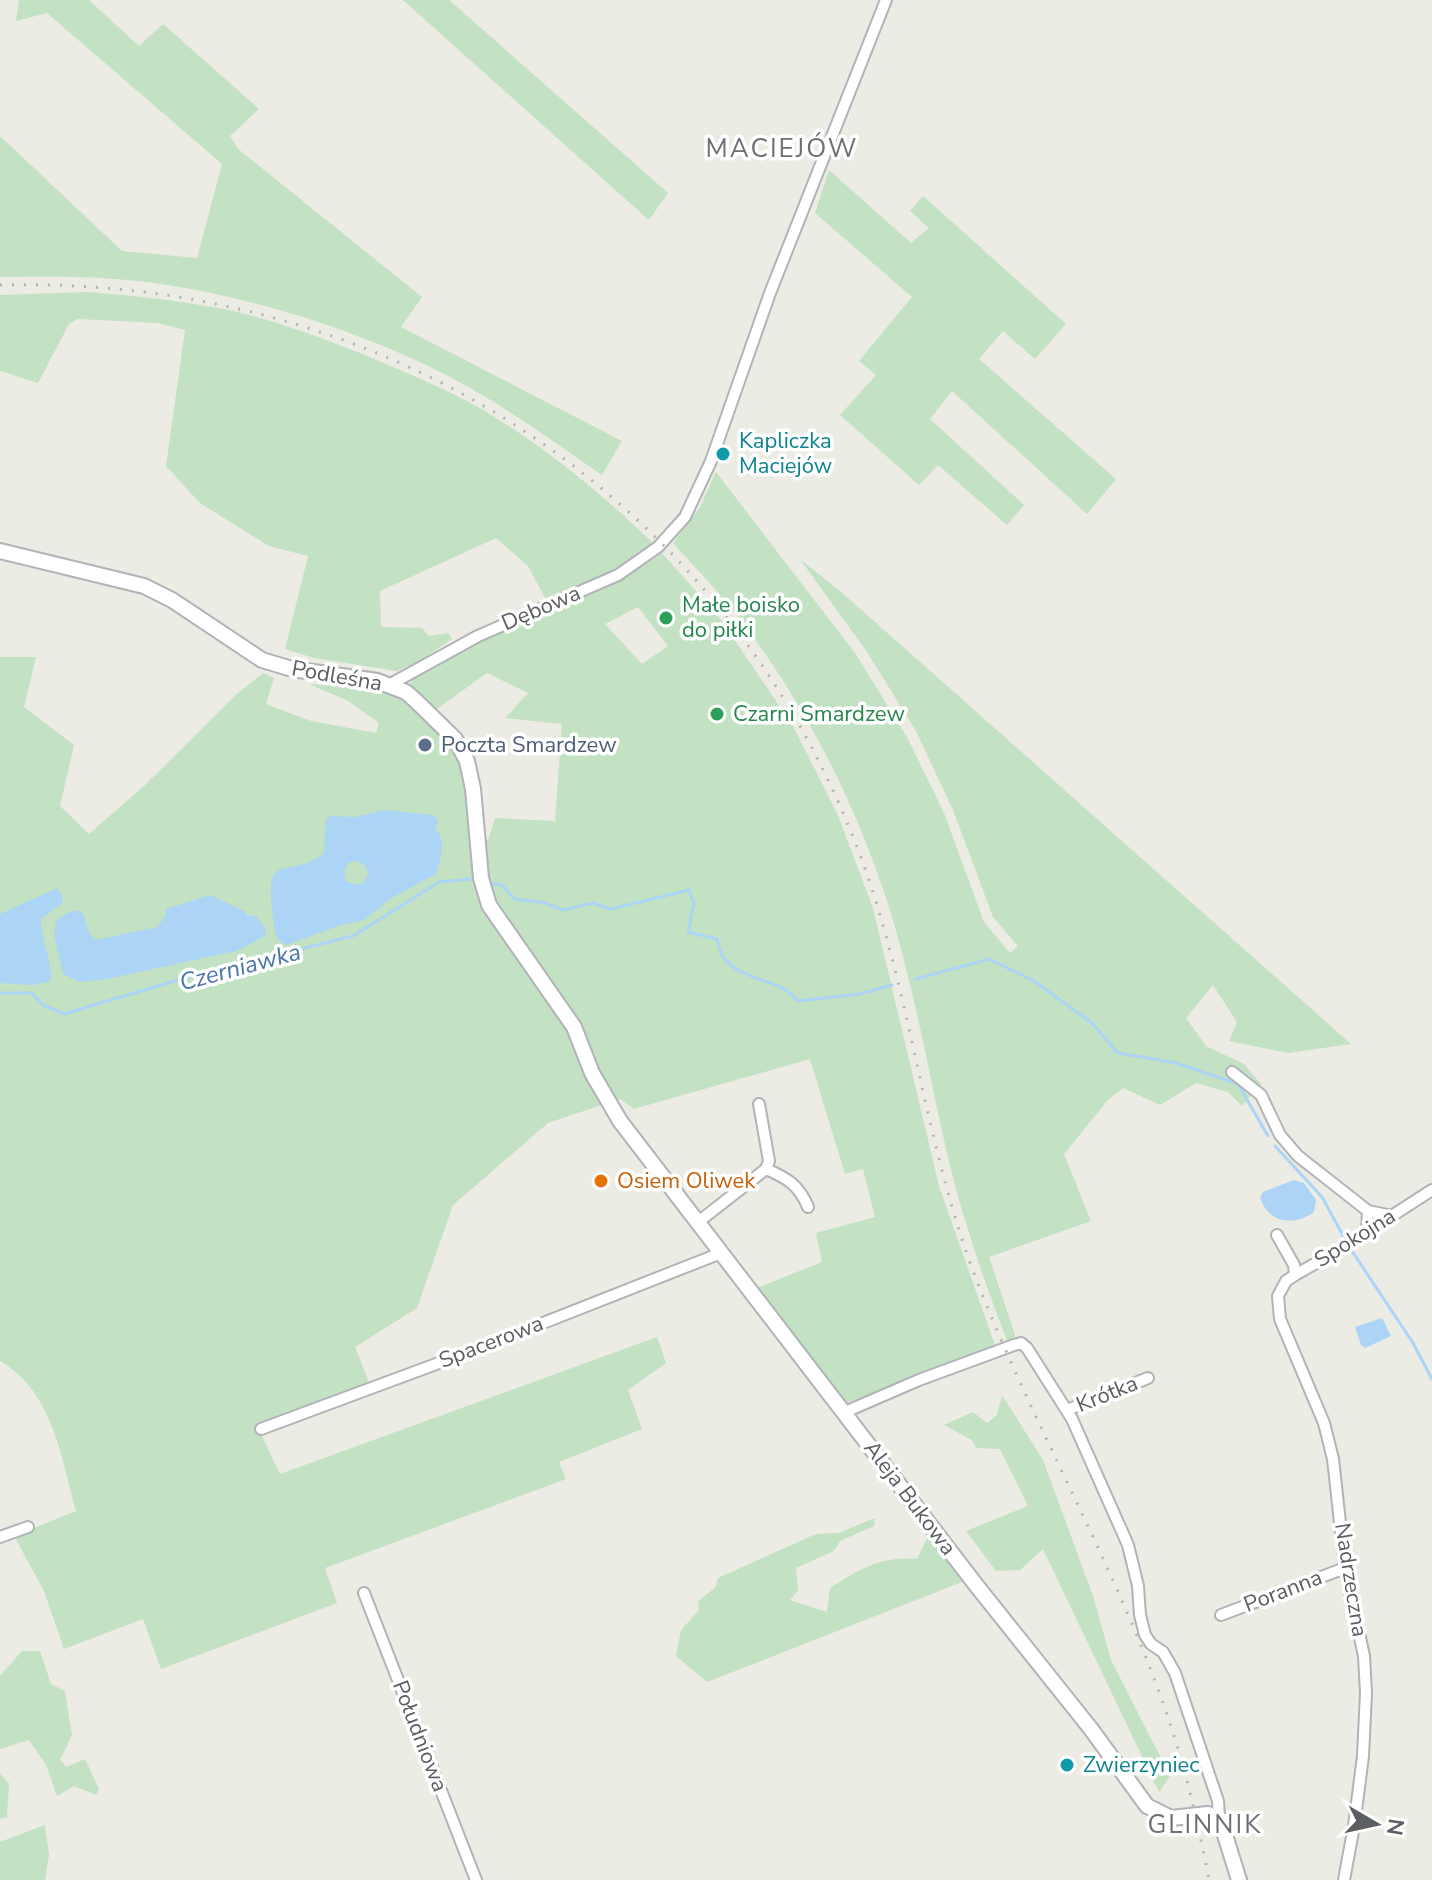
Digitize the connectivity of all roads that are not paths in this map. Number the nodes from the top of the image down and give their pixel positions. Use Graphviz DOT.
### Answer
graph roads {
  1 [pos="886,0"];
  2 [pos="0,551"];
  3 [pos="418,668"];
  4 [pos="389,685"];
  5 [pos="406,692"];
  6 [pos="1232,1072"];
  7 [pos="592,1073"];
  8 [pos="759,1104"];
  9 [pos="766,1169"];
  10 [pos="1432,1190"];
  11 [pos="808,1207"];
  12 [pos="1368,1211"];
  13 [pos="1393,1216"];
  14 [pos="697,1223"];
  15 [pos="1367,1233"];
  16 [pos="1277,1235"];
  17 [pos="721,1253"];
  18 [pos="1295,1275"];
  19 [pos="1281,1289"];
  20 [pos="1148,1378"];
  21 [pos="1067,1410"];
  22 [pos="845,1412"];
  23 [pos="261,1429"];
  24 [pos="28,1527"];
  25 [pos="0,1537"];
  26 [pos="1345,1568"];
  27 [pos="364,1593"];
  28 [pos="1221,1615"];
  29 [pos="1219,1818"];
  30 [pos="476,1880"];
  31 [pos="1239,1880"];
  32 [pos="1344,1880"];
  1 -- 3 [label="street, Dębowa"];
  2 -- 4 [label="street, Podleśna"];
  3 -- 4 [label="street, Dębowa"];
  3 -- 5 [label="street"];
  4 -- 5 [label="street, Podleśna"];
  5 -- 7 [label="street, Podleśna"];
  6 -- 12 [label="street"];
  7 -- 14 [label="street, Aleja Bukowa"];
  8 -- 9 [label="street"];
  9 -- 11 [label="street"];
  9 -- 14 [label="street"];
  10 -- 13 [label="street, Spokojna"];
  12 -- 13 [label="street"];
  12 -- 15 [label="street"];
  13 -- 15 [label="street, Spokojna"];
  14 -- 17 [label="street, Aleja Bukowa"];
  15 -- 18 [label="street, Spokojna"];
  16 -- 18 [label="street"];
  17 -- 22 [label="street, Aleja Bukowa"];
  17 -- 23 [label="street, Spacerowa"];
  18 -- 19 [label="street, Spokojna"];
  19 -- 26 [label="street, Nadrzeczna"];
  20 -- 21 [label="street, Krótka"];
  21 -- 22 [label="street"];
  21 -- 29 [label="street"];
  22 -- 29 [label="street, Aleja Bukowa"];
  24 -- 25 [label="street"];
  26 -- 28 [label="street, Poranna"];
  26 -- 32 [label="street, Nadrzeczna"];
  27 -- 30 [label="street, Południowa"];
  29 -- 31 [label="street"];
}
